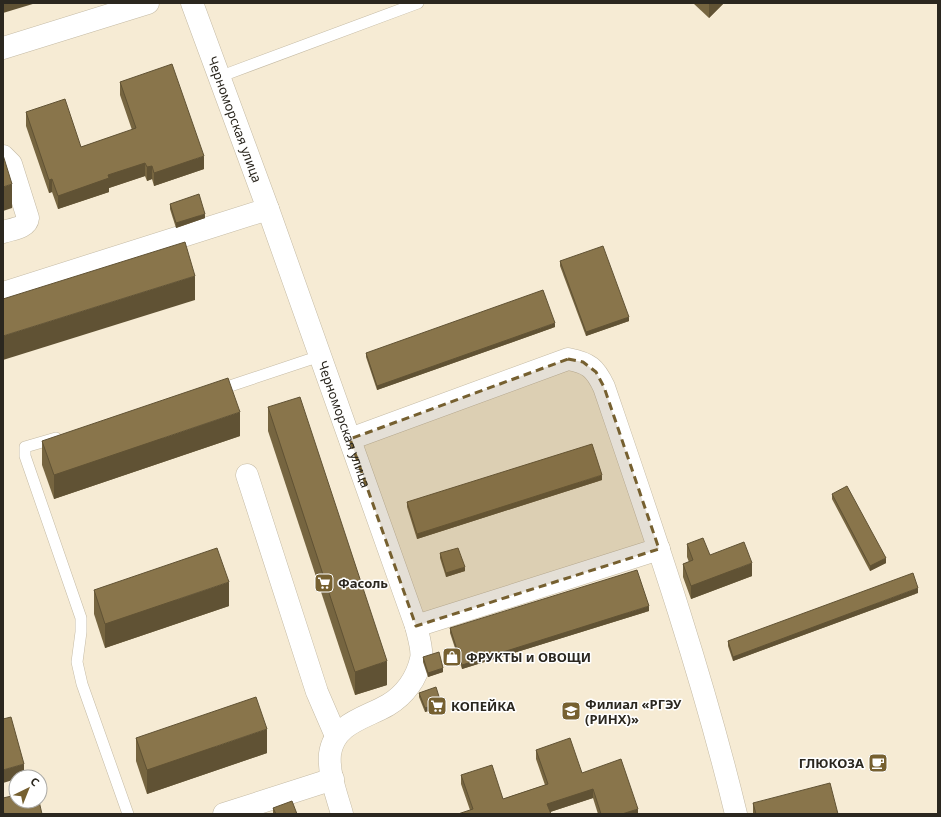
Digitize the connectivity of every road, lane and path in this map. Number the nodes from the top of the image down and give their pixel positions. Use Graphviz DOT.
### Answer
graph roads {
  1 [pos="148,3"];
  2 [pos="192,3"];
  3 [pos="418,3"];
  4 [pos="3,48"];
  5 [pos="219,77"];
  6 [pos="3,156"];
  7 [pos="268,210"];
  8 [pos="3,232"];
  9 [pos="3,293"];
  10 [pos="320,356"];
  11 [pos="204,394"];
  12 [pos="70,434"];
  13 [pos="350,439"];
  14 [pos="247,475"];
  15 [pos="660,548"];
  16 [pos="416,626"];
  17 [pos="336,736"];
  18 [pos="333,779"];
  19 [pos="128,814"];
  20 [pos="224,814"];
  21 [pos="342,814"];
  22 [pos="736,814"];
  1 -- 4 [label="street"];
  2 -- 5 [label="street, Черноморская улица"];
  3 -- 5 [label="lane"];
  5 -- 7 [label="street, Черноморская улица"];
  6 -- 8 [label="street"];
  7 -- 9 [label="street"];
  7 -- 10 [label="street, Черноморская улица"];
  10 -- 11 [label="lane"];
  10 -- 13 [label="street, Черноморская улица"];
  12 -- 19 [label="lane"];
  13 -- 15 [label="street"];
  13 -- 16 [label="street, Черноморская улица"];
  14 -- 17 [label="street"];
  15 -- 16 [label="street"];
  15 -- 22 [label="street"];
  16 -- 17 [label="street, Черноморская улица"];
  17 -- 18 [label="street"];
  18 -- 20 [label="street"];
  18 -- 21 [label="street"];
}
